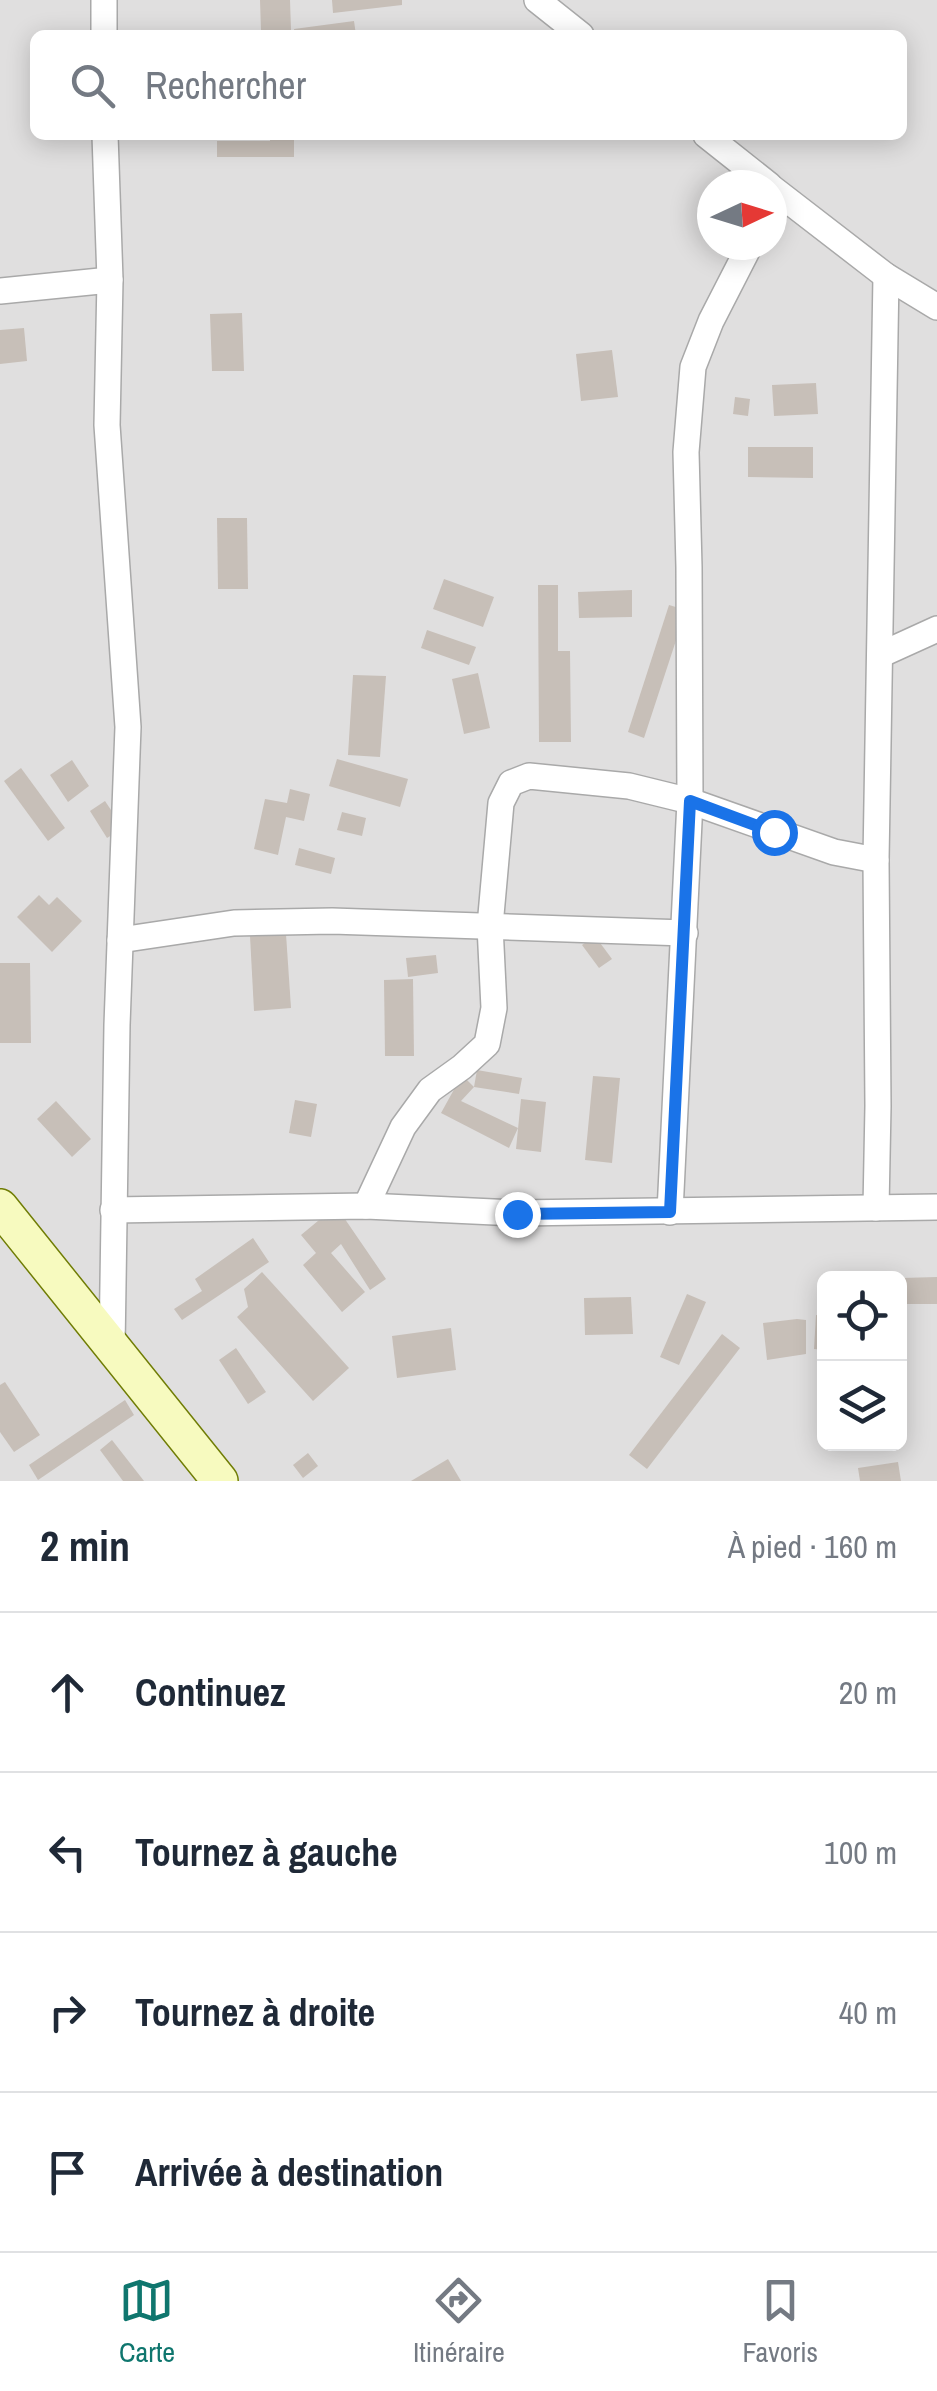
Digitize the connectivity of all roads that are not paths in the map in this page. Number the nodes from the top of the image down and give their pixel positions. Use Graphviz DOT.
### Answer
graph roads {
  1 [pos="104,0"];
  2 [pos="537,0"];
  3 [pos="104,30"];
  4 [pos="575,30"];
  5 [pos="105,140"];
  6 [pos="712,140"];
  7 [pos="747,170"];
  8 [pos="787,202"];
  9 [pos="742,260"];
  10 [pos="886,276"];
  11 [pos="110,280"];
  12 [pos="0,291"];
  13 [pos="937,308"];
  14 [pos="937,628"];
  15 [pos="880,655"];
  16 [pos="690,801"];
  17 [pos="876,860"];
  18 [pos="490,926"];
  19 [pos="685,933"];
  20 [pos="120,940"];
  21 [pos="366,1206"];
  22 [pos="0,1207"];
  23 [pos="937,1207"];
  24 [pos="876,1208"];
  25 [pos="114,1210"];
  26 [pos="670,1212"];
  27 [pos="112,1348"];
  28 [pos="220,1481"];
  1 -- 3 [label="street"];
  2 -- 4 [label="street"];
  5 -- 11 [label="street"];
  6 -- 7 [label="street"];
  8 -- 10 [label="street"];
  9 -- 16 [label="street"];
  10 -- 13 [label="street"];
  10 -- 15 [label="street"];
  11 -- 12 [label="street"];
  11 -- 20 [label="street"];
  14 -- 15 [label="street"];
  15 -- 17 [label="street"];
  16 -- 17 [label="street"];
  16 -- 18 [label="street"];
  16 -- 19 [label="street"];
  17 -- 24 [label="street"];
  18 -- 19 [label="street"];
  18 -- 20 [label="street"];
  18 -- 21 [label="street"];
  19 -- 26 [label="street"];
  20 -- 25 [label="street"];
  21 -- 25 [label="street"];
  21 -- 26 [label="street"];
  22 -- 27 [label="main road"];
  23 -- 24 [label="street"];
  24 -- 26 [label="street"];
  25 -- 27 [label="street"];
  27 -- 28 [label="main road"];
}
